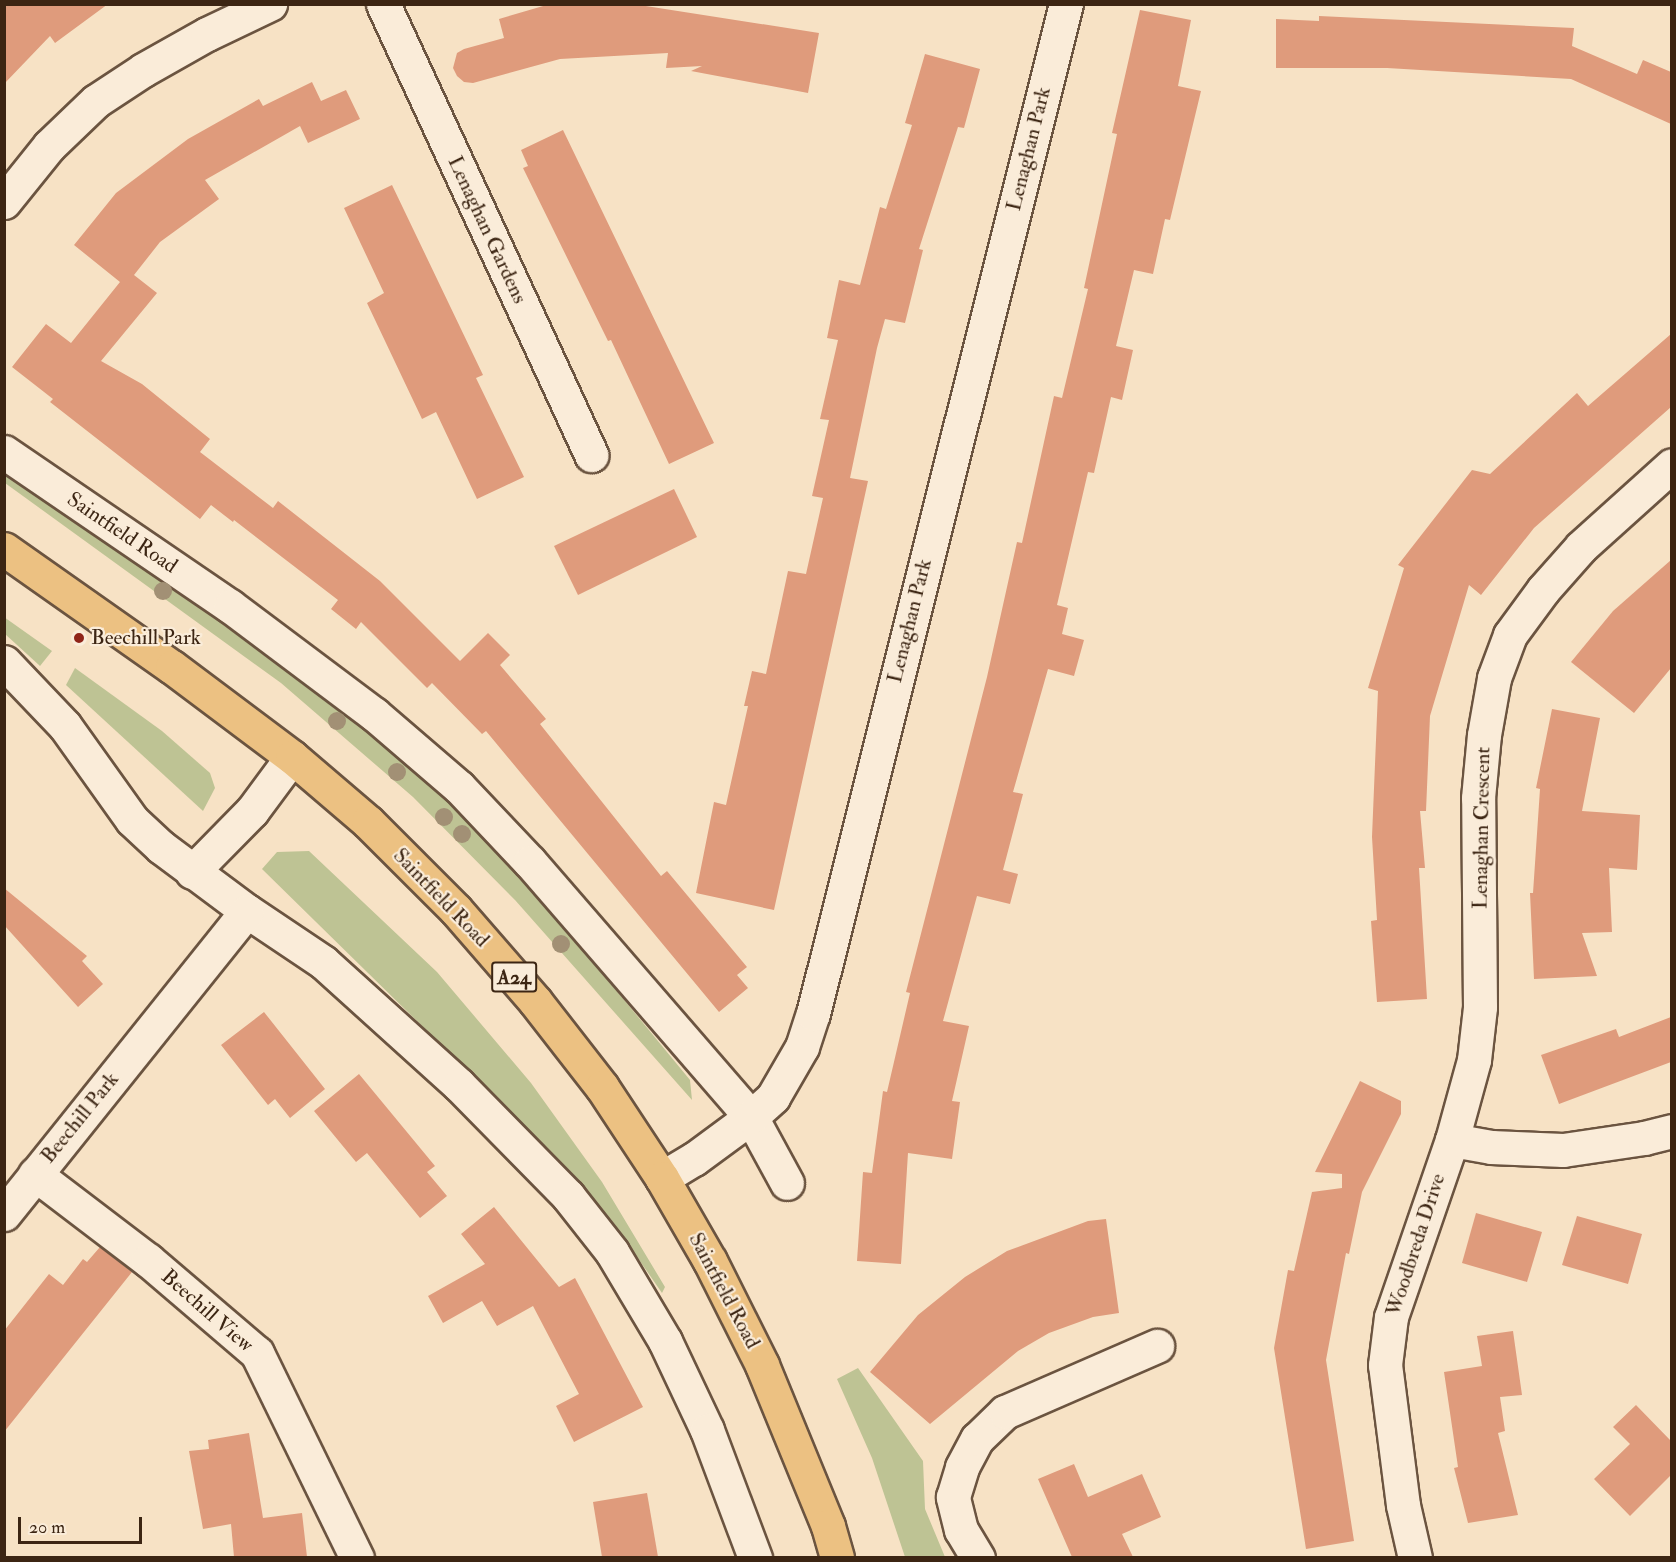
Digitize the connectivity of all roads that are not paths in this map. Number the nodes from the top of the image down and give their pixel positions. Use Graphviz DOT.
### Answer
graph roads {
  1 [pos="270,4"];
  2 [pos="383,4"];
  3 [pos="1058,6"];
  4 [pos="4,202"];
  5 [pos="4,452"];
  6 [pos="591,454"];
  7 [pos="1671,465"];
  8 [pos="4,549"];
  9 [pos="4,663"];
  10 [pos="292,757"];
  11 [pos="192,872"];
  12 [pos="247,911"];
  13 [pos="1480,1007"];
  14 [pos="751,1118"];
  15 [pos="1671,1131"];
  16 [pos="1452,1140"];
  17 [pos="35,1174"];
  18 [pos="662,1178"];
  19 [pos="787,1183"];
  20 [pos="4,1214"];
  21 [pos="1157,1346"];
  22 [pos="357,1557"];
  23 [pos="755,1557"];
  24 [pos="837,1557"];
  25 [pos="978,1557"];
  26 [pos="1415,1557"];
  1 -- 4 [label="street"];
  2 -- 6 [label="street, Lenaghan Gardens"];
  3 -- 14 [label="street, Lenaghan Park"];
  5 -- 14 [label="street, Saintfield Road"];
  7 -- 13 [label="street, Lenaghan Crescent"];
  8 -- 10 [label="highway, Saintfield Road / A24"];
  9 -- 11 [label="street"];
  10 -- 11 [label="street"];
  10 -- 18 [label="highway, Saintfield Road / A24"];
  11 -- 12 [label="street"];
  12 -- 17 [label="street, Beechill Park"];
  12 -- 23 [label="street"];
  13 -- 16 [label="street, Woodbreda Drive"];
  14 -- 18 [label="street, Lenaghan Park"];
  14 -- 19 [label="street, Saintfield Road"];
  15 -- 16 [label="street"];
  16 -- 26 [label="street, Woodbreda Drive"];
  17 -- 20 [label="street, Beechill Park"];
  17 -- 22 [label="street, Beechill View"];
  18 -- 24 [label="highway, Saintfield Road / A24"];
  21 -- 25 [label="street"];
}
